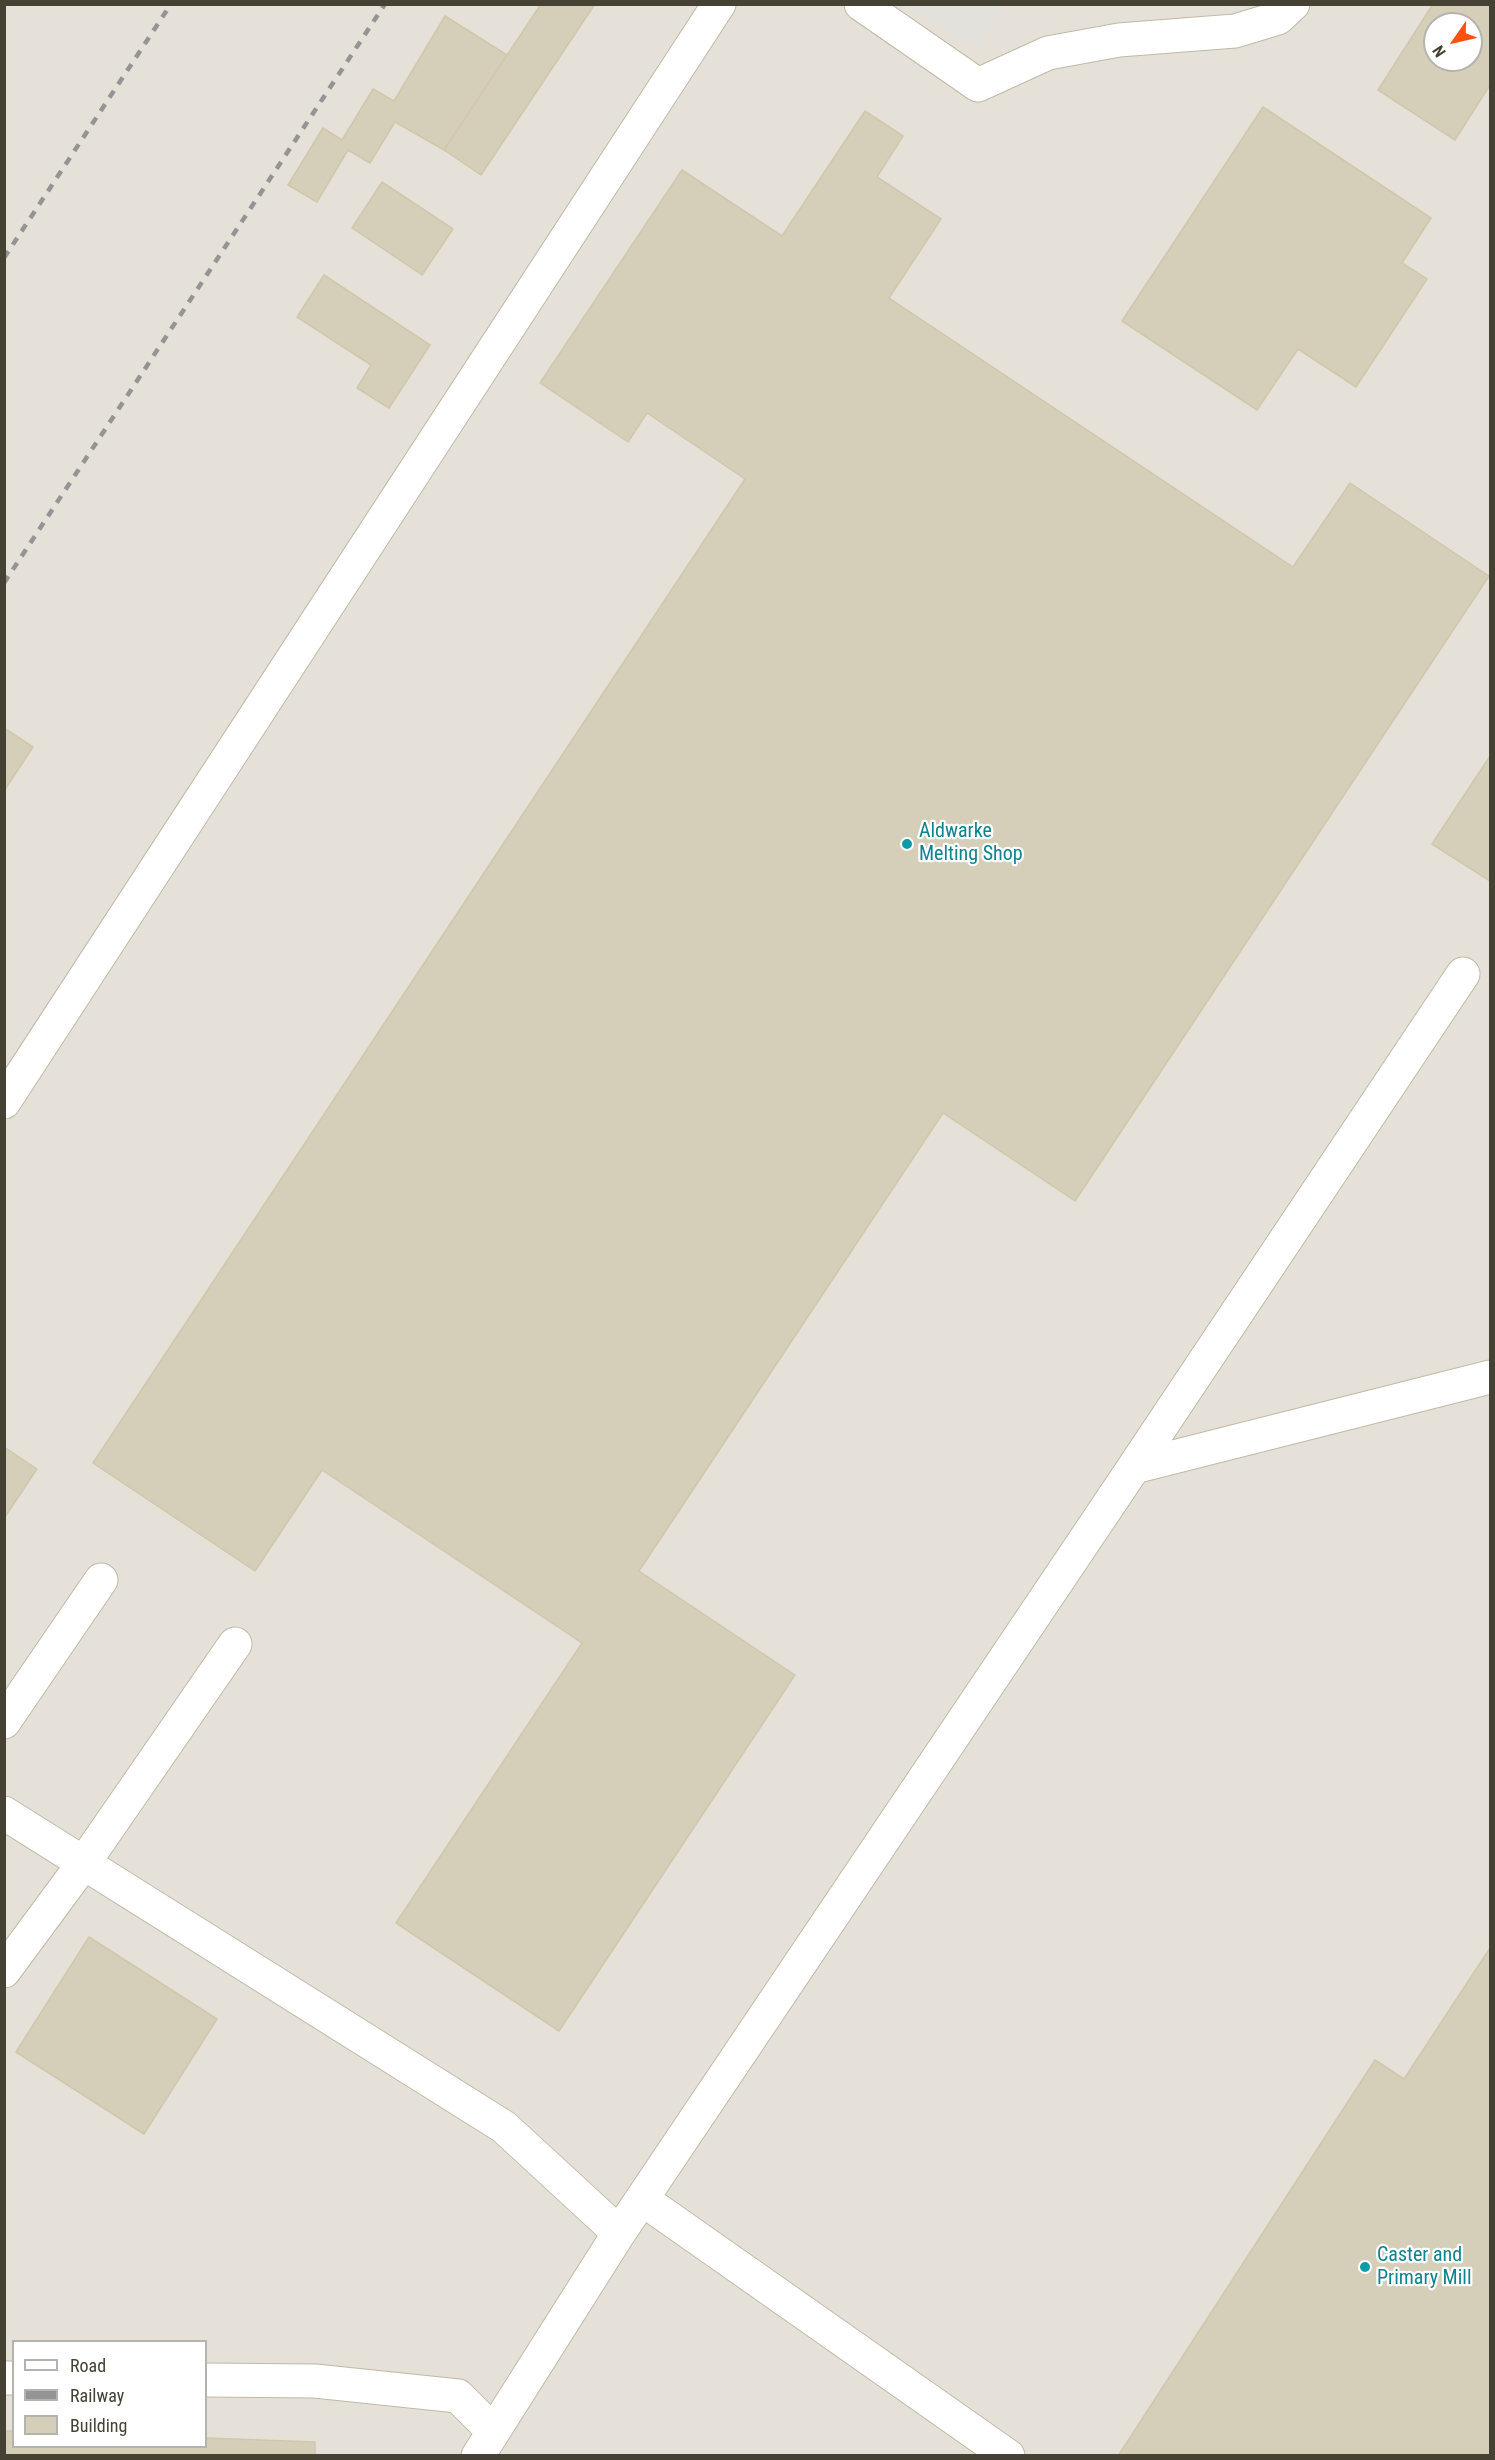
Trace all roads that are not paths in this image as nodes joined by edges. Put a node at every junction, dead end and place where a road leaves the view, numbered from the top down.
1 (719, 4) edge
2 (861, 4) edge
3 (1293, 4) edge
4 (1463, 974) dead end
5 (4, 1102) edge
6 (1491, 1377) edge
7 (1134, 1467) junction
8 (101, 1580) dead end
9 (235, 1644) dead end
10 (4, 1722) edge
11 (4, 1813) edge
12 (83, 1864) junction
13 (4, 1971) edge
14 (642, 2199) junction
15 (619, 2234) junction
16 (207, 2380) edge
17 (486, 2443) edge
18 (1008, 2456) edge

1 - 5 lane
2 - 3 lane
4 - 7 lane
6 - 7 lane
7 - 14 lane
8 - 10 lane
9 - 12 lane
11 - 12 lane
12 - 13 lane
12 - 15 lane
14 - 15 lane
14 - 18 lane
15 - 17 lane
16 - 17 lane

